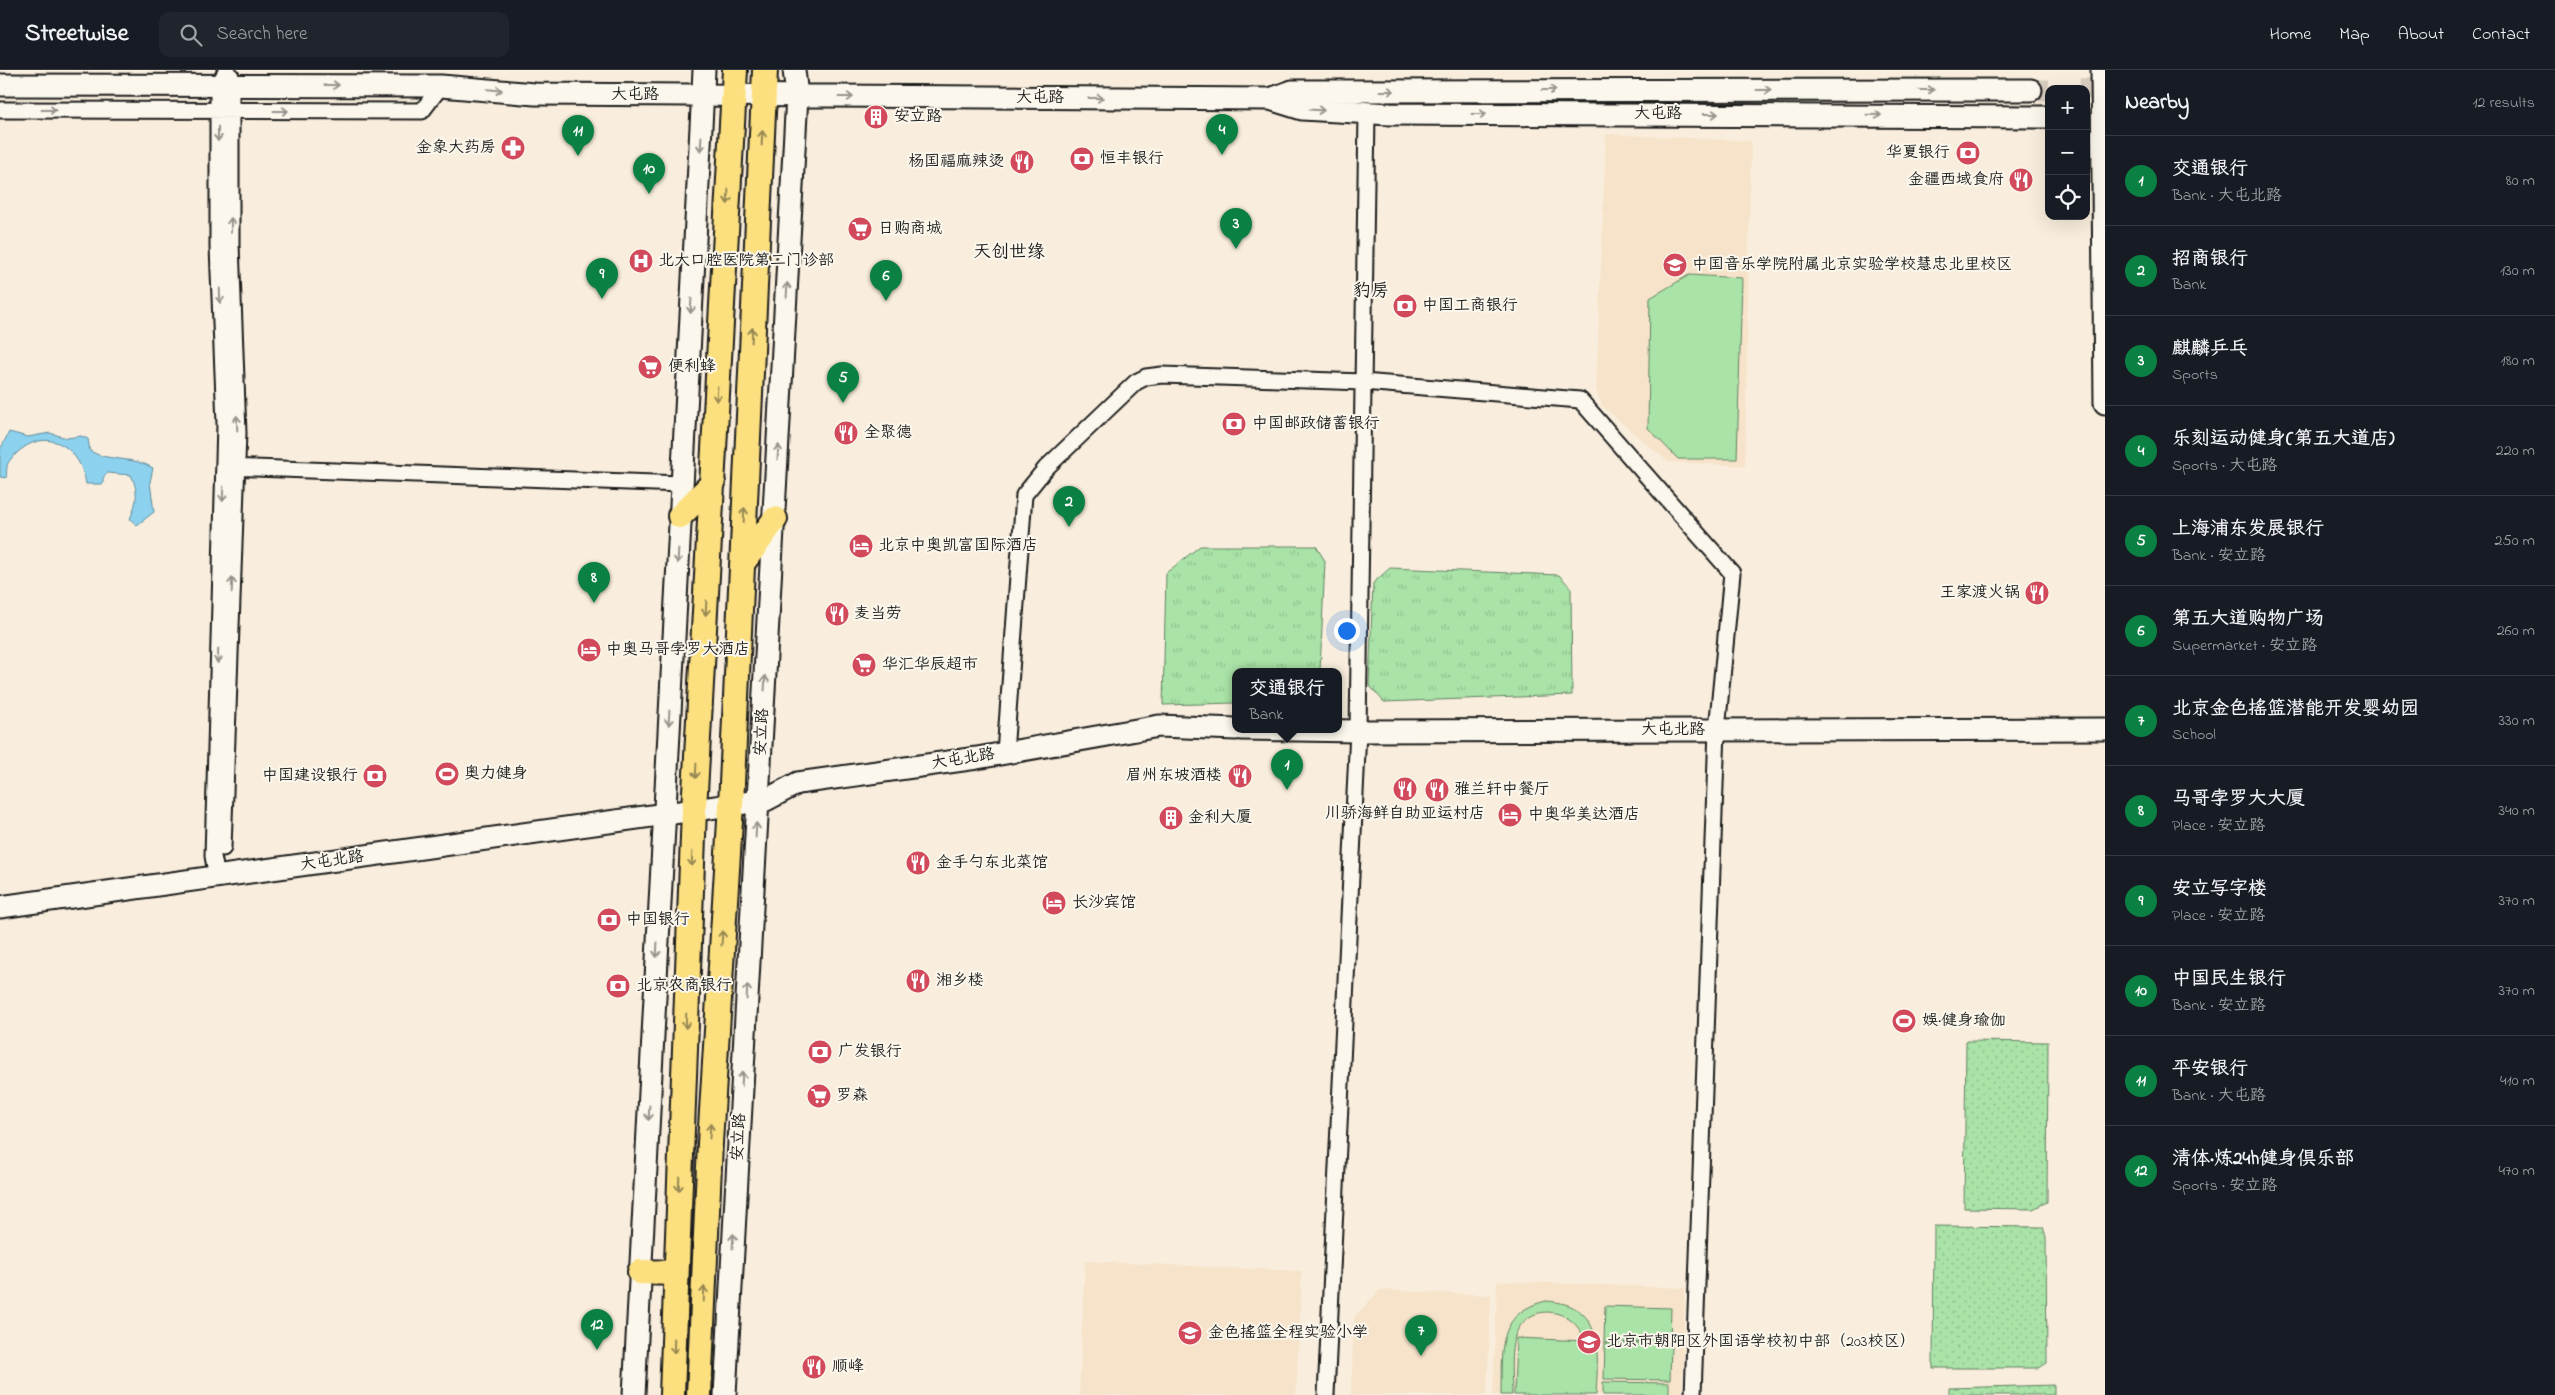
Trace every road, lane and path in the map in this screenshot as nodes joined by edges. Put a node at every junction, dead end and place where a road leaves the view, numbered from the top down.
1 (704, 70) edge
2 (735, 70) edge
3 (765, 70) edge
4 (794, 70) edge
5 (2102, 70) edge
6 (227, 78) edge
7 (0, 85) edge
8 (441, 86) junction
9 (2031, 90) tunnel mouth
10 (704, 95) junction
11 (734, 96) junction
12 (764, 96) junction
13 (797, 96) junction
14 (1270, 99) junction
15 (0, 110) edge
16 (225, 111) junction
17 (1367, 113) junction
18 (2098, 115) edge
19 (2045, 117) edge
20 (1363, 382) junction
21 (2105, 403) edge
22 (230, 467) junction
23 (713, 483) junction
24 (681, 484) junction
25 (680, 516) junction
26 (774, 519) junction
27 (742, 564) junction
28 (1232, 728) edge
29 (2105, 729) edge
30 (1717, 730) junction
31 (1342, 731) edge
32 (1358, 731) junction
33 (1005, 753) junction
34 (758, 801) junction
35 (730, 805) junction
36 (694, 810) junction
37 (664, 814) junction
38 (217, 878) junction
39 (0, 907) edge
40 (640, 1272) junction
41 (676, 1273) junction
42 (634, 1395) edge
43 (672, 1395) edge
44 (699, 1395) edge
45 (725, 1395) edge
46 (1326, 1395) edge
47 (1693, 1395) edge

1 - 10 street
2 - 11 main road
3 - 12 main road, 安立路
4 - 13 street, 安立路
5 - 18 street
6 - 7 street, 大屯路
6 -> 8 street, 大屯路
6 - 16 street
8 -> 10 street, 大屯路
16 -> 8 street
14 -> 9 street, 大屯路
10 - 11 street, 大屯路
10 -> 24 street
11 - 12 street, 大屯路
11 -> 23 main road
12 - 13 street, 大屯路
27 -> 12 main road, 安立路
13 -> 14 street, 大屯路
26 -> 13 street, 安立路
14 -> 17 street, 大屯路
15 -> 16 street
16 - 22 street
17 -> 19 street, 大屯路
17 - 20 street
18 - 21 street
20 - 30 street
20 - 32 street
20 - 33 street
22 - 24 street
22 - 38 street
23 - 25 main road
23 -> 36 main road
24 - 25 street
25 -> 37 street
26 - 27 main road
34 -> 26 street, 安立路
27 - 35 main road, 安立路
28 - 33 street, 大屯北路
29 - 30 street, 大屯北路
30 - 32 street, 大屯北路
30 - 47 street
31 - 32 street, 大屯北路
32 - 46 street
33 - 34 street, 大屯北路
34 - 35 street, 大屯北路
45 -> 34 street, 安立路
35 - 36 street, 大屯北路
44 -> 35 main road, 安立路
36 - 37 street, 大屯北路
36 -> 41 main road
37 - 38 street, 大屯北路
37 -> 40 street
38 - 39 street, 大屯北路
40 - 41 main road
40 - 42 street
41 -> 43 main road

